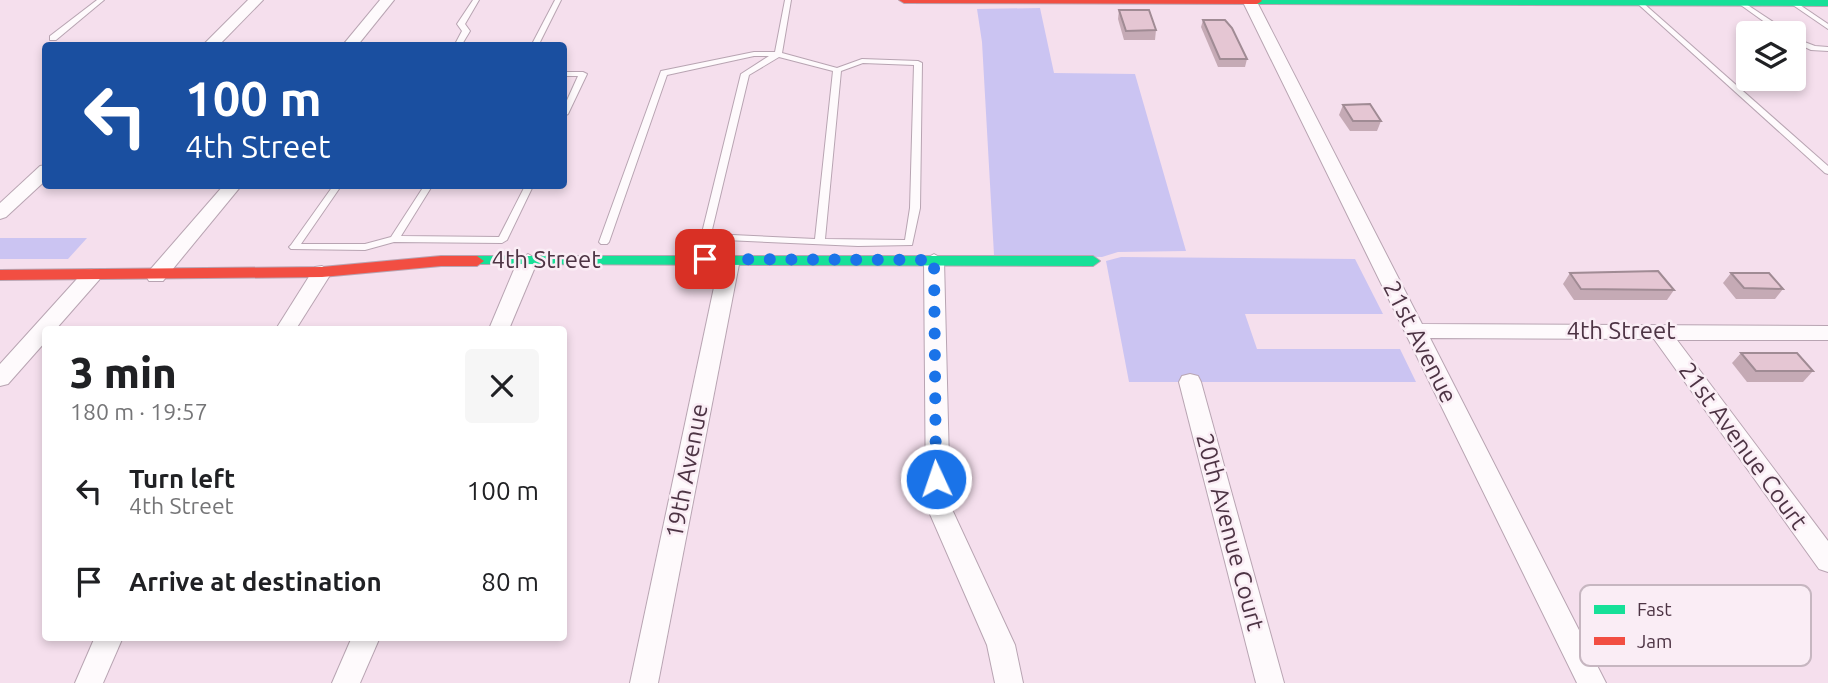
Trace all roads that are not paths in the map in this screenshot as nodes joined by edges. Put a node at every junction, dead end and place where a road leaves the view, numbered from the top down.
1 (101, 0) edge
2 (256, 0) edge
3 (387, 0) edge
4 (476, 0) edge
5 (558, 0) edge
6 (788, 0) edge
7 (904, 0) edge
8 (1048, 0) edge
9 (1250, 1) edge
10 (1389, 1) edge
11 (1740, 2) junction
12 (1791, 2) junction
13 (1640, 3) junction
14 (1828, 3) edge
15 (1767, 21) edge
16 (1828, 27) edge
17 (53, 38) dead end
18 (213, 42) edge
19 (352, 42) edge
20 (459, 42) edge
21 (536, 42) edge
22 (1806, 45) edge
23 (1828, 49) edge
24 (778, 54) junction
25 (837, 70) junction
26 (567, 74) edge
27 (567, 108) edge
28 (1828, 171) edge
29 (42, 174) edge
30 (229, 189) edge
31 (335, 189) edge
32 (426, 189) edge
33 (527, 189) edge
34 (0, 213) edge
35 (394, 239) junction
36 (820, 240) junction
37 (604, 242) dead end
38 (730, 259) junction
39 (528, 260) junction
40 (934, 260) junction
41 (1093, 261) dead end
42 (322, 272) junction
43 (0, 275) edge
44 (93, 275) junction
45 (156, 276) junction
46 (47, 326) edge
47 (288, 326) edge
48 (500, 326) edge
49 (42, 331) edge
50 (1414, 331) junction
51 (1659, 331) junction
52 (1828, 333) edge
53 (0, 378) edge
54 (1190, 382) dead end
55 (1828, 561) edge
56 (107, 641) edge
57 (364, 641) edge
58 (1580, 659) edge
59 (1583, 666) edge
60 (89, 683) edge
61 (346, 683) edge
62 (644, 683) edge
63 (1009, 683) edge
64 (1270, 683) edge
65 (1592, 683) edge

1 - 17 lane
2 - 18 street
3 - 19 street
4 - 20 lane
5 - 21 lane
6 - 24 lane
7 - 8 main road
8 - 9 main road
9 - 10 main road
9 - 50 street, 21st Avenue
10 - 13 main road
11 - 12 main road
11 - 13 main road
11 - 15 lane
12 - 14 main road
12 - 16 lane
13 - 28 lane
22 - 23 lane
24 - 25 lane
24 - 36 lane
24 - 37 lane
25 - 36 lane
25 - 36 lane
26 - 27 lane
29 - 34 street
30 - 45 street
31 - 35 lane
32 - 35 lane
33 - 35 lane
38 - 39 main road, 4th Street
38 - 40 main road, 4th Street
38 - 62 street, 19th Avenue
39 - 42 main road, 4th Street
39 - 48 street
40 - 41 main road, 4th Street
40 - 63 street
42 - 45 main road, 4th Street
42 - 47 street
43 - 44 main road, 4th Street
44 - 45 main road, 4th Street
44 - 46 street
49 - 53 street
50 - 51 street, 4th Street
50 - 58 street, 21st Avenue
51 - 52 street, 4th Street
51 - 55 street, 21st Avenue Court
54 - 64 street, 20th Avenue Court
56 - 60 street
57 - 61 street
59 - 65 street, 21st Avenue

